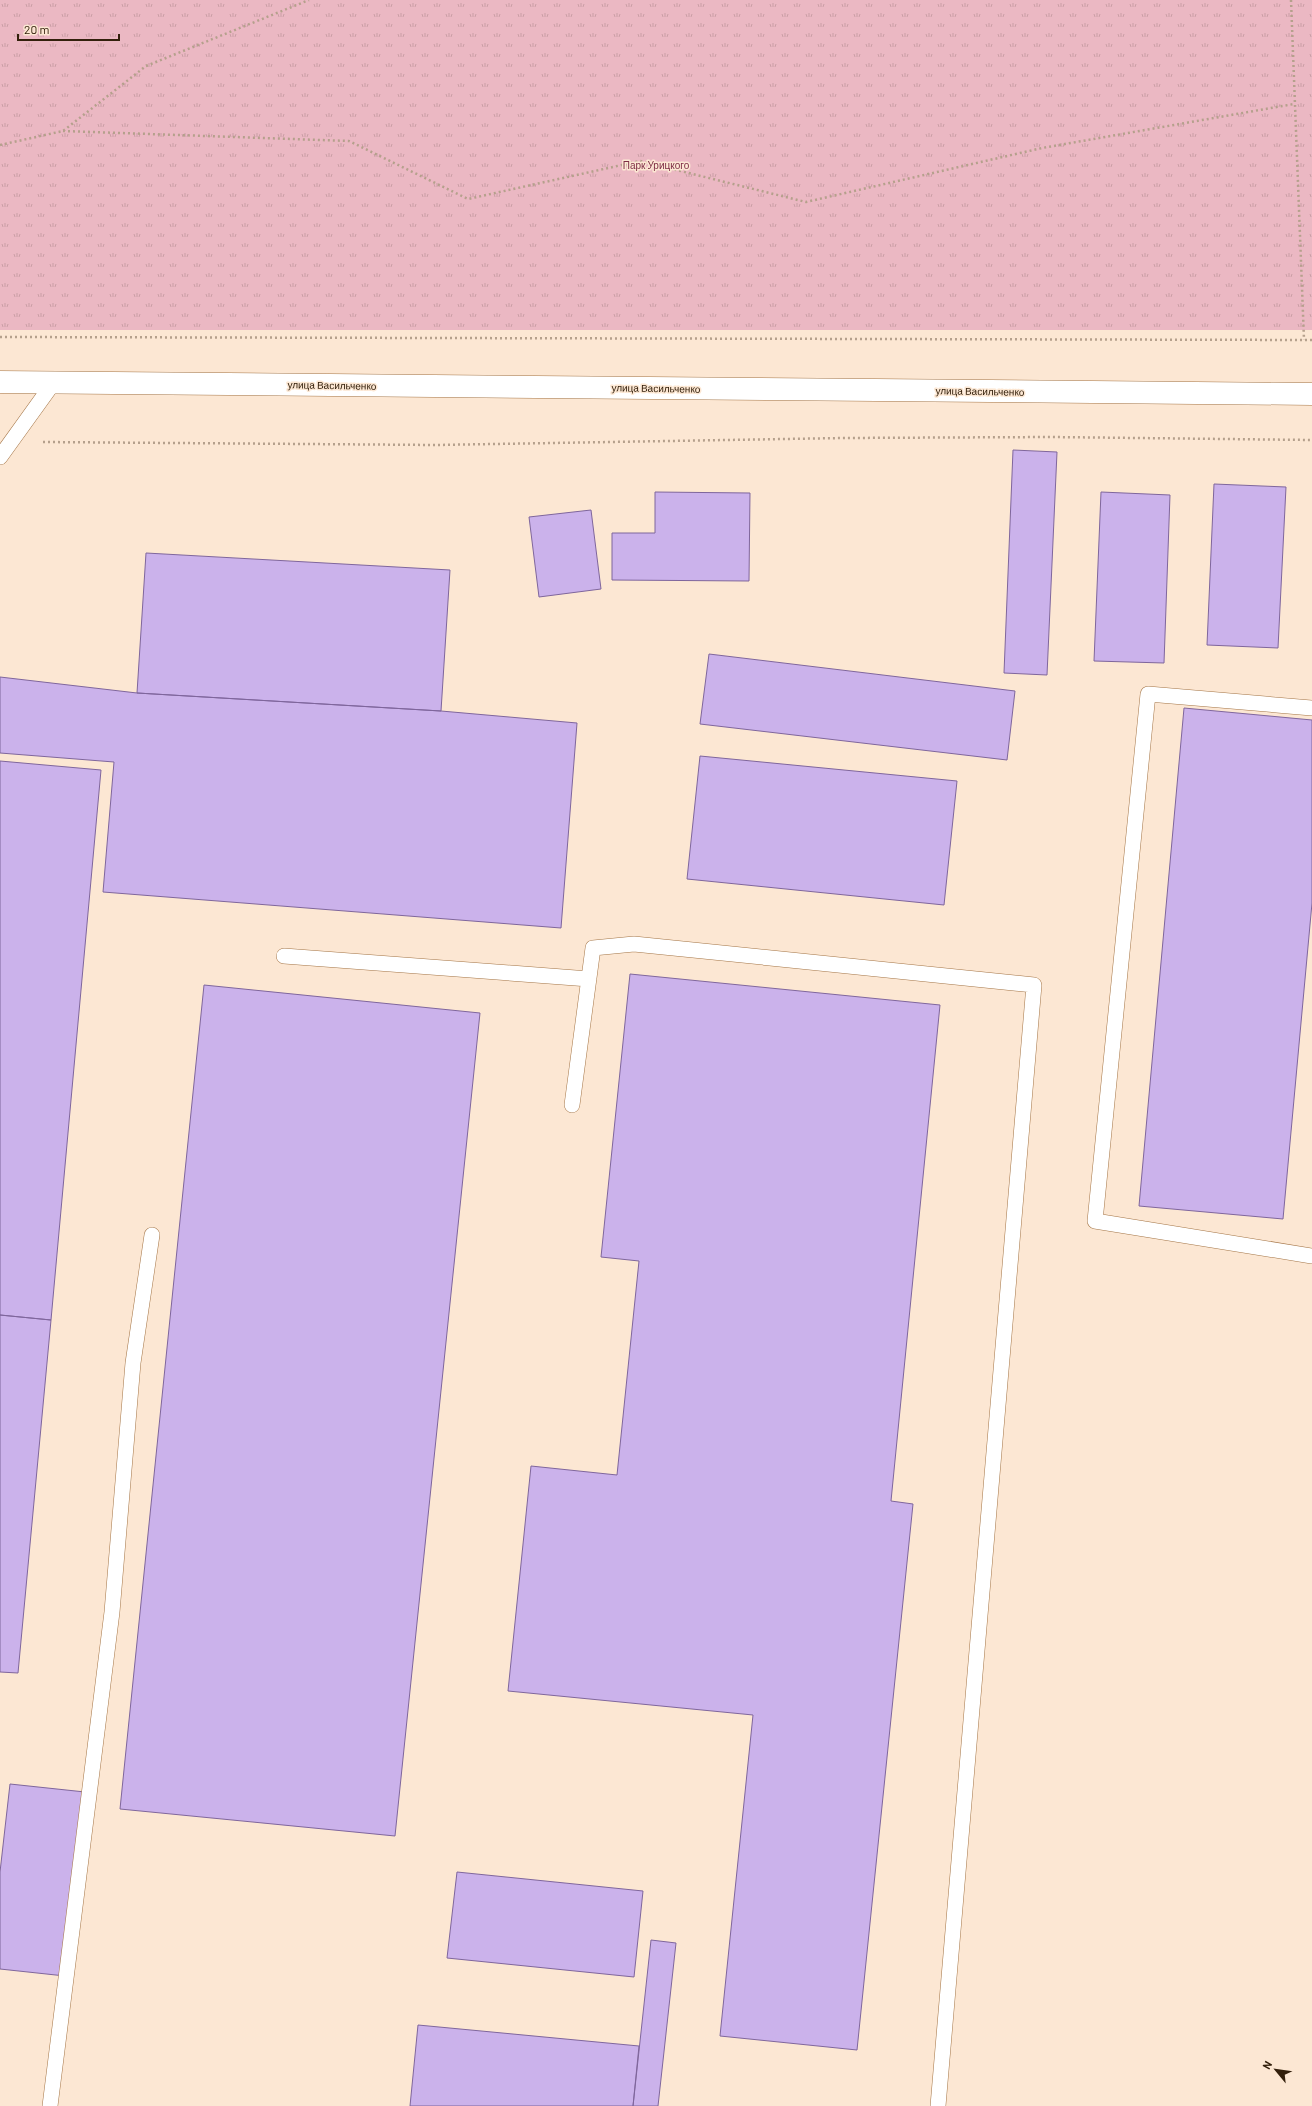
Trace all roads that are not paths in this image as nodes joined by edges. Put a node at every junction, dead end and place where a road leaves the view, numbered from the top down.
1 (0, 382) edge
2 (54, 382) junction
3 (1312, 394) edge
4 (0, 457) edge
5 (1312, 708) edge
6 (284, 956) dead end
7 (589, 979) junction
8 (572, 1105) dead end
9 (152, 1235) dead end
10 (1312, 1256) edge
11 (50, 2106) edge
12 (938, 2106) edge

1 - 2 main road, улица Васильченко
2 - 3 main road, улица Васильченко
2 - 4 lane
5 - 10 lane
6 - 7 lane
7 - 8 lane
7 - 12 lane
9 - 11 lane

